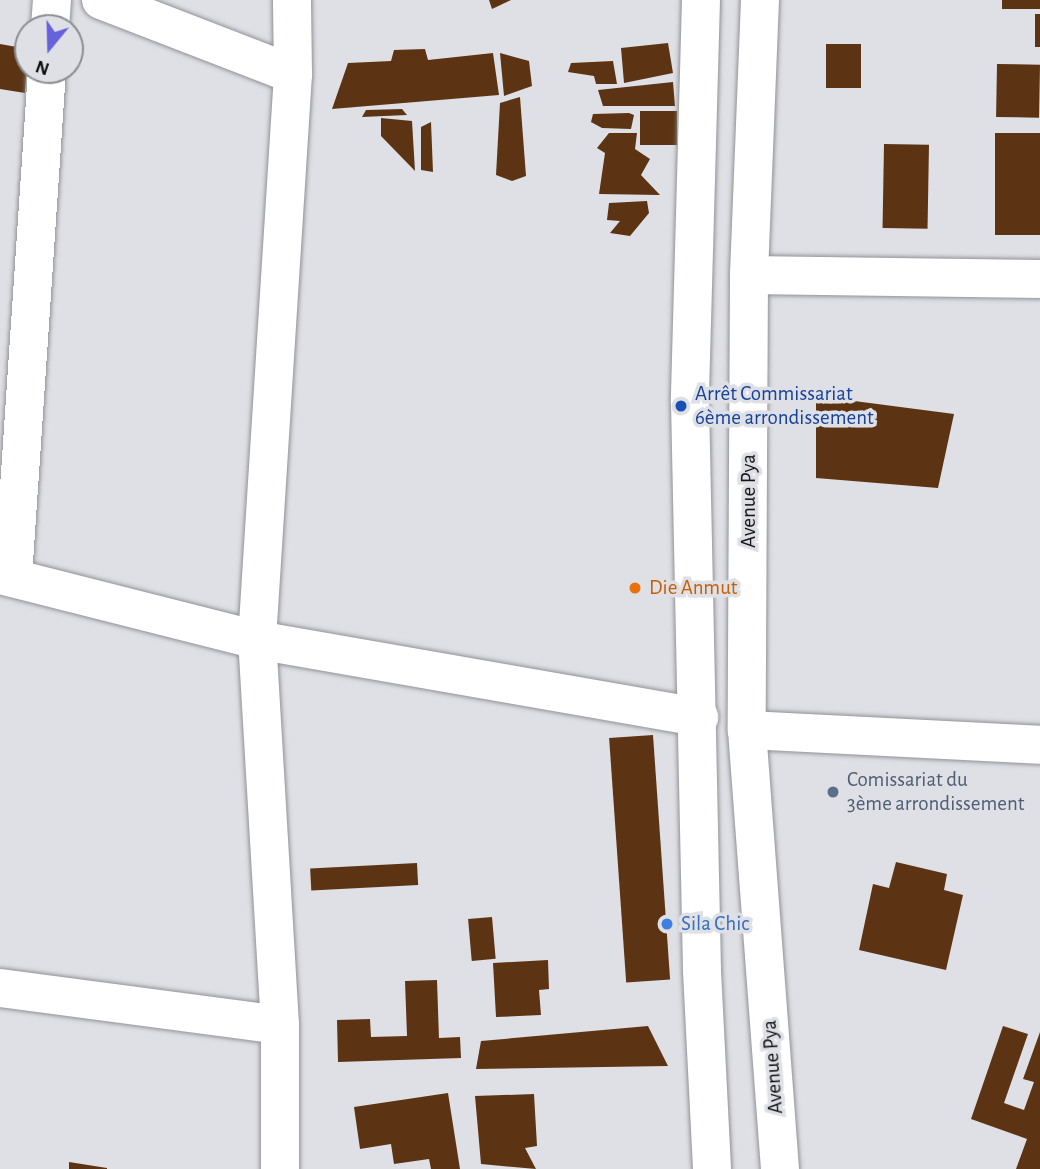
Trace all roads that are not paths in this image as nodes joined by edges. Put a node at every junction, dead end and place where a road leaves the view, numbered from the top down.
1 (101, 0) edge
2 (292, 0) edge
3 (701, 0) edge
4 (760, 0) edge
5 (293, 74) junction
6 (46, 84) edge
7 (749, 275) junction
8 (1040, 279) edge
9 (6, 576) edge
10 (257, 640) junction
11 (699, 716) junction
12 (747, 730) junction
13 (1040, 745) edge
14 (0, 988) edge
15 (280, 1025) junction
16 (280, 1169) edge
17 (712, 1169) edge
18 (780, 1169) edge

1 - 5 street
2 - 5 street
3 - 11 street
4 - 7 street, Avenue Pya
5 - 10 street
6 - 9 street
7 - 8 street
7 - 12 street, Avenue Pya
9 - 10 street
10 - 11 street
10 - 15 street
11 - 12 street
11 - 17 street
12 - 13 street
12 - 18 street, Avenue Pya
14 - 15 street
15 - 16 street

